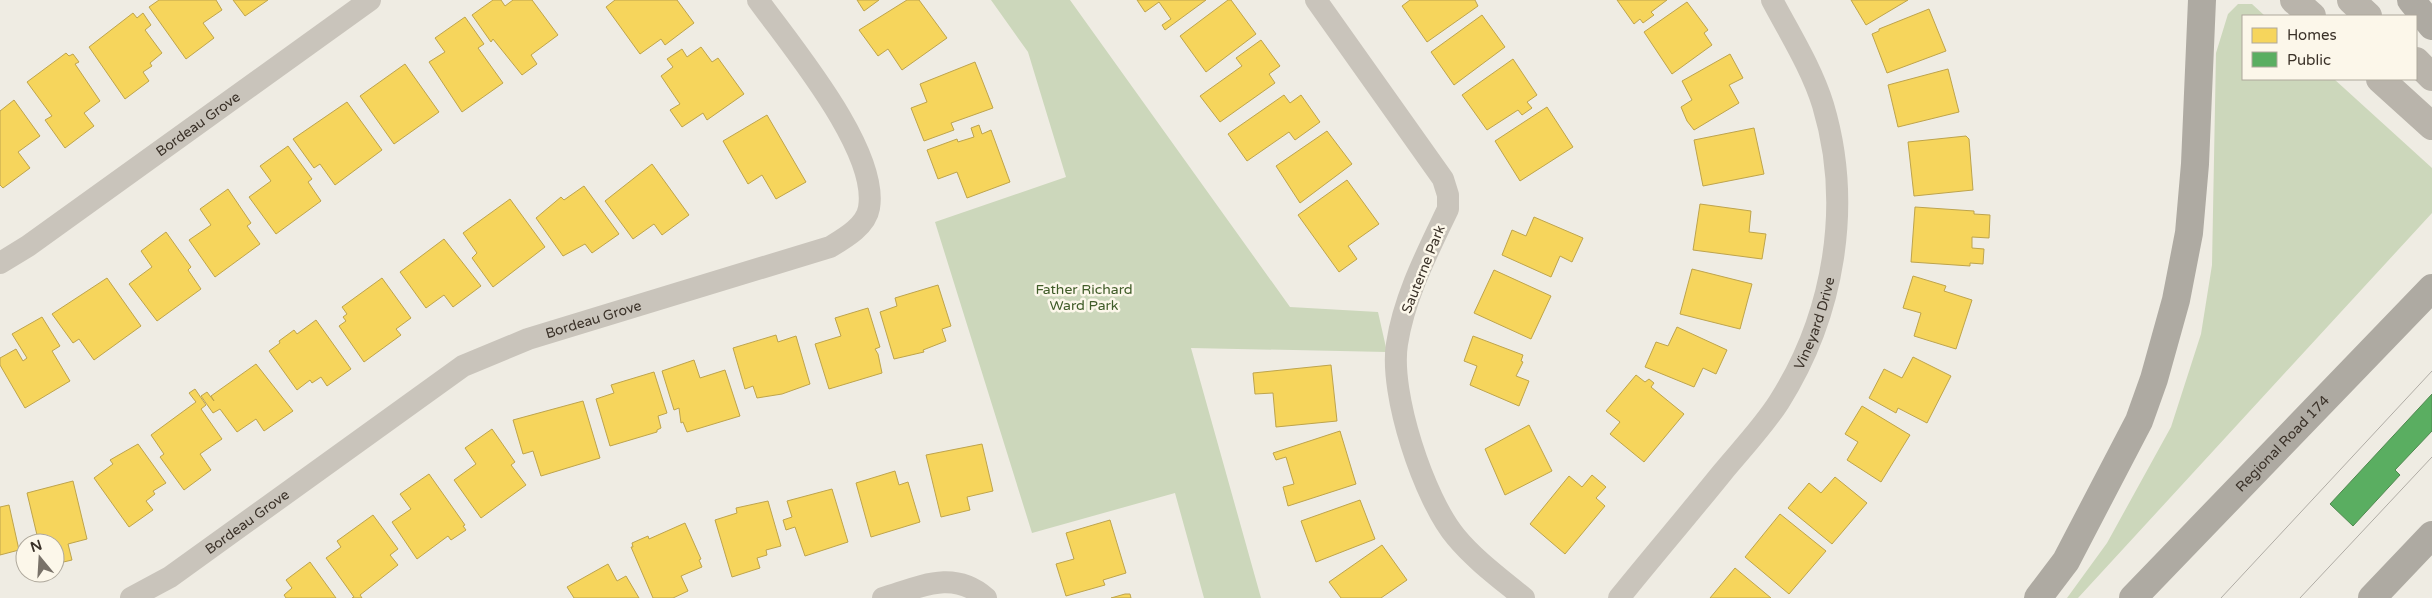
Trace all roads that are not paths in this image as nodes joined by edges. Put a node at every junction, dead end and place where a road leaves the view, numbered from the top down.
1 (370, 0) edge
2 (758, 0) edge
3 (1316, 0) edge
4 (1772, 0) edge
5 (2202, 0) edge
6 (2294, 0) edge
7 (2350, 0) edge
8 (2411, 0) edge
9 (2311, 15) edge
10 (2367, 15) edge
11 (2432, 26) edge
12 (2417, 63) edge
13 (2432, 77) edge
14 (2381, 80) edge
15 (2432, 126) edge
16 (0, 263) edge
17 (2432, 267) edge
18 (2432, 288) edge
19 (2225, 502) junction
20 (2432, 536) edge
21 (131, 598) edge
22 (883, 598) edge
23 (986, 598) edge
24 (1524, 598) edge
25 (1619, 598) edge
26 (2038, 598) edge
27 (2133, 598) edge
28 (2372, 598) edge

1 - 16 street, Bordeau Grove
2 - 21 street, Bordeau Grove
3 - 24 street, Sauterne Park
4 - 25 street, Vineyard Drive
5 - 26 highway
6 - 9 main road
7 - 10 main road
8 - 11 highway
12 - 13 main road
14 - 15 main road
17 - 19 highway
18 - 19 highway, Regional Road 174
19 - 27 highway, Regional Road 174
20 - 28 highway
22 - 23 street

